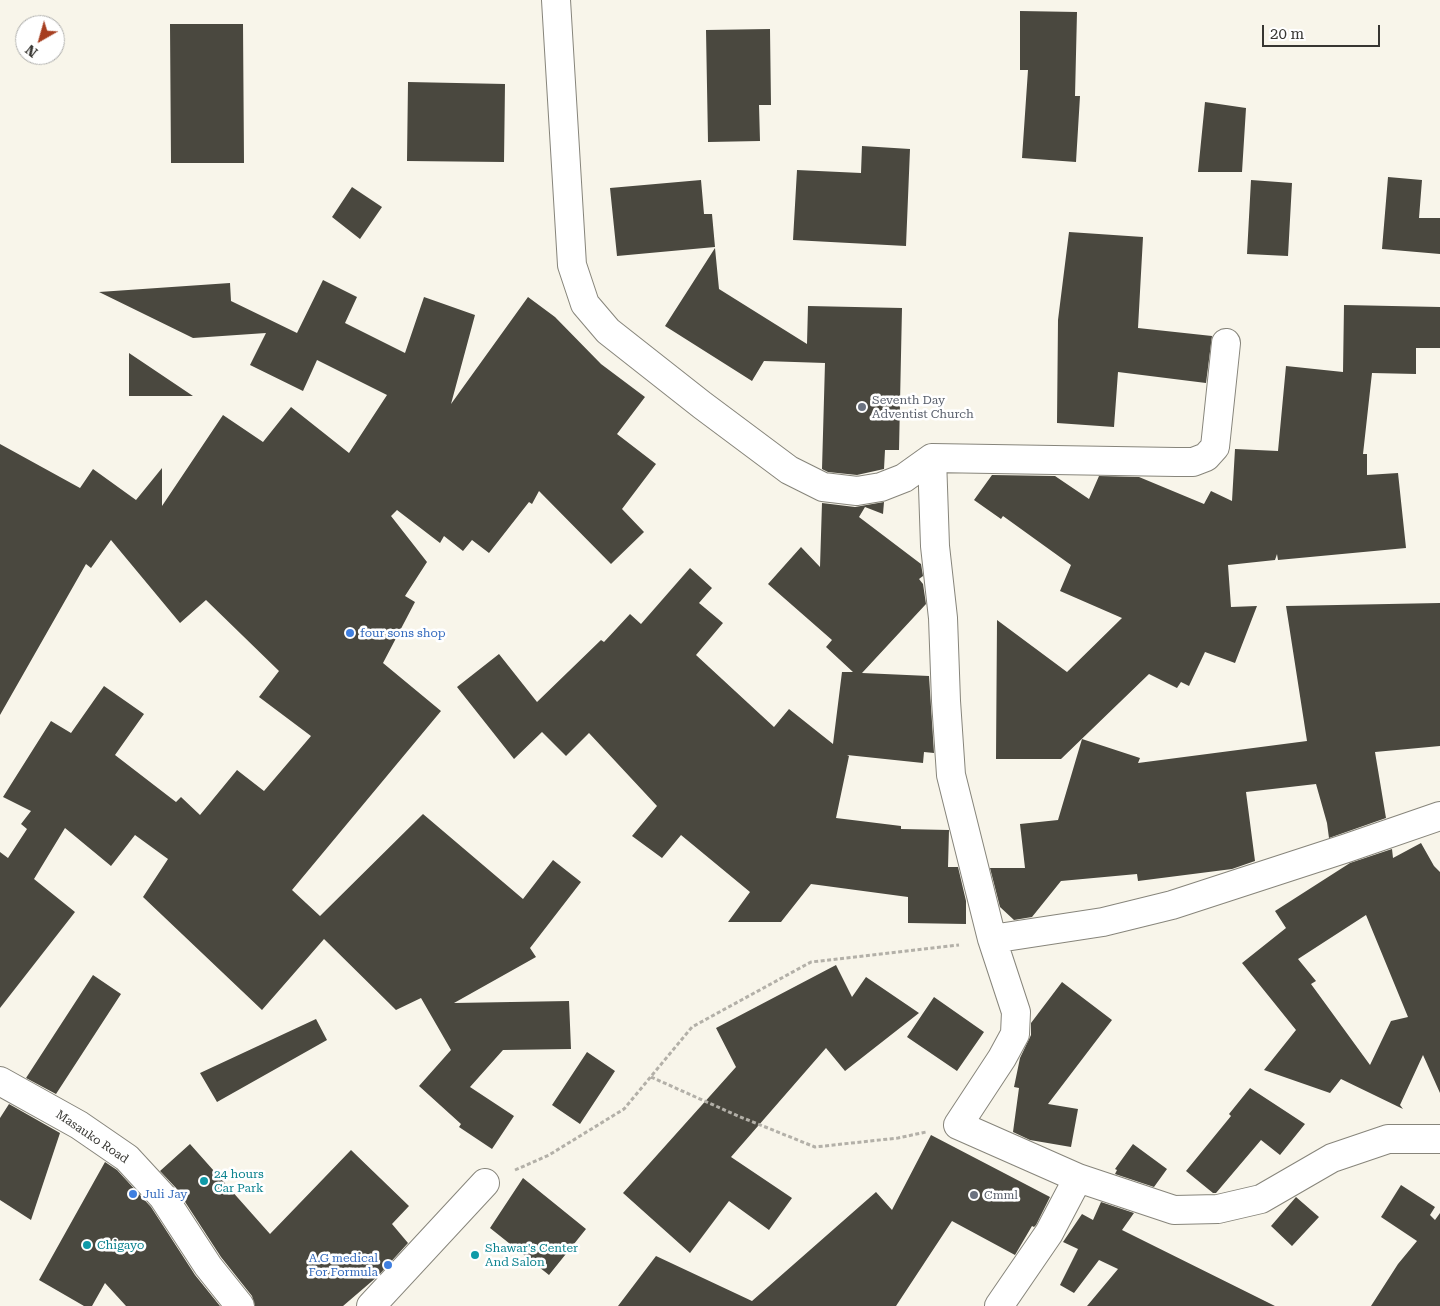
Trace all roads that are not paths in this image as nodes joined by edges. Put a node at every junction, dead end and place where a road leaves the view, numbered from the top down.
1 (556, 0) edge
2 (1226, 343) dead end
3 (932, 458) junction
4 (1440, 816) edge
5 (992, 939) junction
6 (0, 1081) edge
7 (1440, 1138) edge
8 (1078, 1178) junction
9 (485, 1183) road end
10 (240, 1306) edge
11 (371, 1306) edge
12 (999, 1306) edge

1 - 3 street
2 - 3 street
3 - 5 street
4 - 5 street
5 - 8 street
6 - 10 street, Masauko Road
7 - 8 street
8 - 12 street
9 - 11 street

